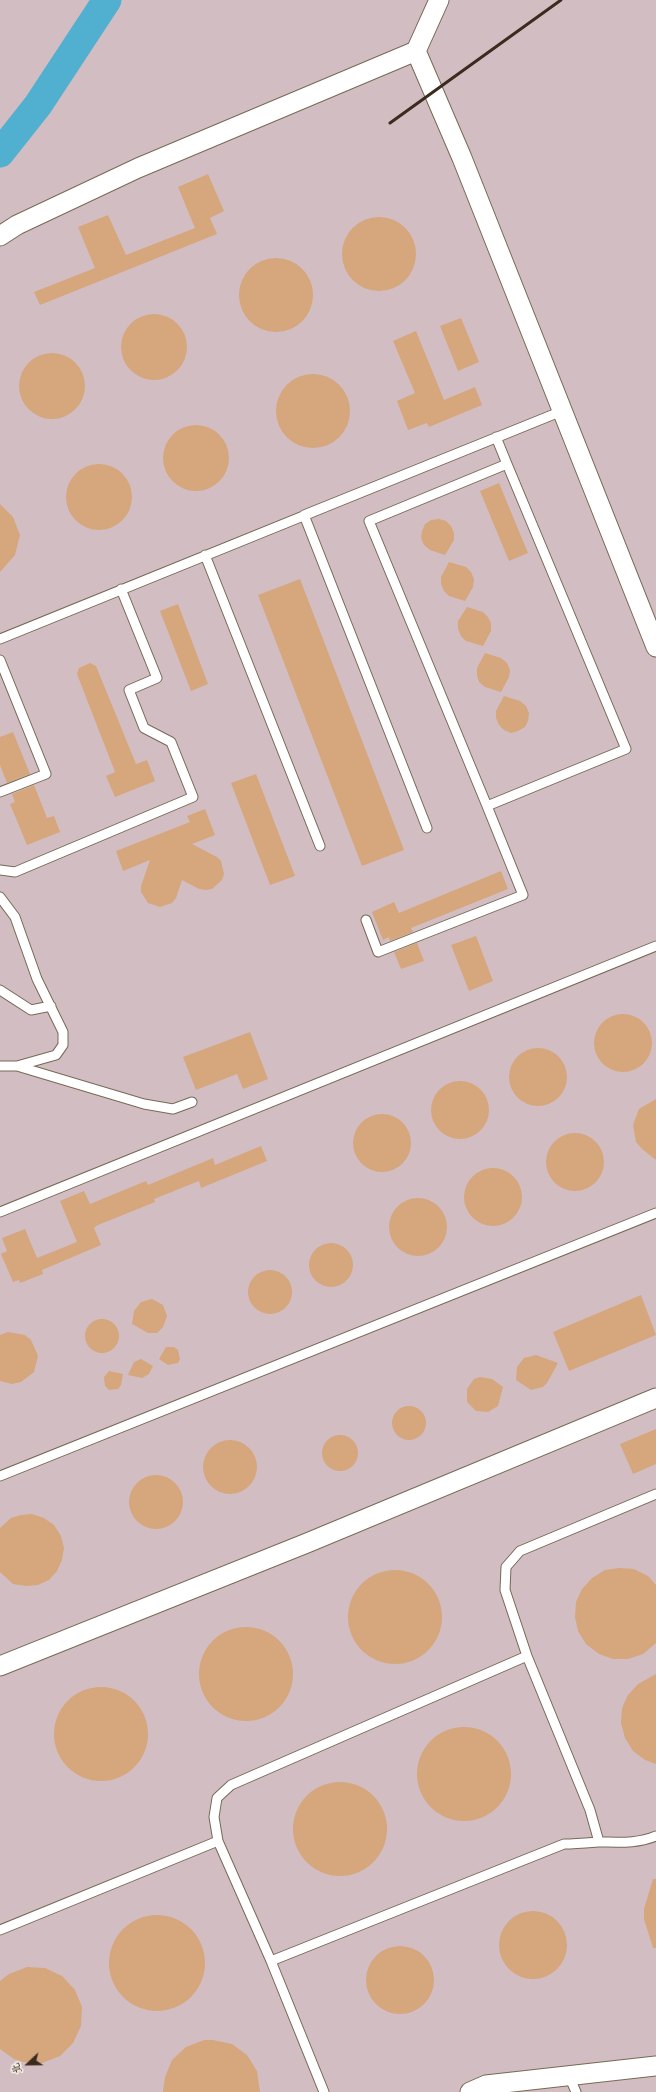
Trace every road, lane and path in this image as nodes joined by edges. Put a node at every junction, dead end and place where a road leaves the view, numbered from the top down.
1 (439, 0) edge
2 (416, 51) junction
3 (0, 236) edge
4 (558, 412) junction
5 (496, 438) junction
6 (507, 464) junction
7 (340, 500) junction
8 (304, 515) junction
9 (205, 555) junction
10 (121, 589) junction
11 (0, 638) edge
12 (656, 647) edge
13 (0, 660) edge
14 (0, 792) edge
15 (487, 806) junction
16 (427, 828) dead end
17 (320, 846) dead end
18 (0, 870) edge
19 (0, 897) edge
20 (366, 920) dead end
21 (656, 946) edge
22 (0, 990) edge
23 (51, 1006) junction
24 (0, 1066) edge
25 (17, 1066) junction
26 (192, 1102) dead end
27 (0, 1212) edge
28 (656, 1213) edge
29 (656, 1398) edge
30 (0, 1476) edge
31 (656, 1494) edge
32 (527, 1656) junction
33 (0, 1666) edge
34 (656, 1836) edge
35 (218, 1841) junction
36 (599, 1842) junction
37 (0, 1930) edge
38 (271, 1961) junction
39 (656, 2066) edge
40 (572, 2084) edge
41 (324, 2092) edge
42 (470, 2092) edge

1 - 2 street
2 - 3 street
2 - 4 street
4 - 5 lane
4 - 7 lane
4 - 12 street
5 - 6 lane
5 - 7 lane
6 - 15 lane
6 - 15 lane
7 - 8 lane
8 - 9 lane
8 - 16 lane
9 - 10 lane
9 - 17 lane
10 - 11 lane
10 - 18 lane
13 - 14 lane
15 - 20 lane
19 - 23 lane
21 - 27 lane
22 - 23 lane
23 - 25 lane
24 - 25 lane
25 - 26 lane
28 - 30 lane
29 - 33 street
31 - 32 lane
32 - 35 lane
32 - 36 lane
34 - 36 lane
35 - 37 lane
35 - 38 lane
36 - 38 lane
38 - 41 lane
39 - 40 street
40 - 42 street

